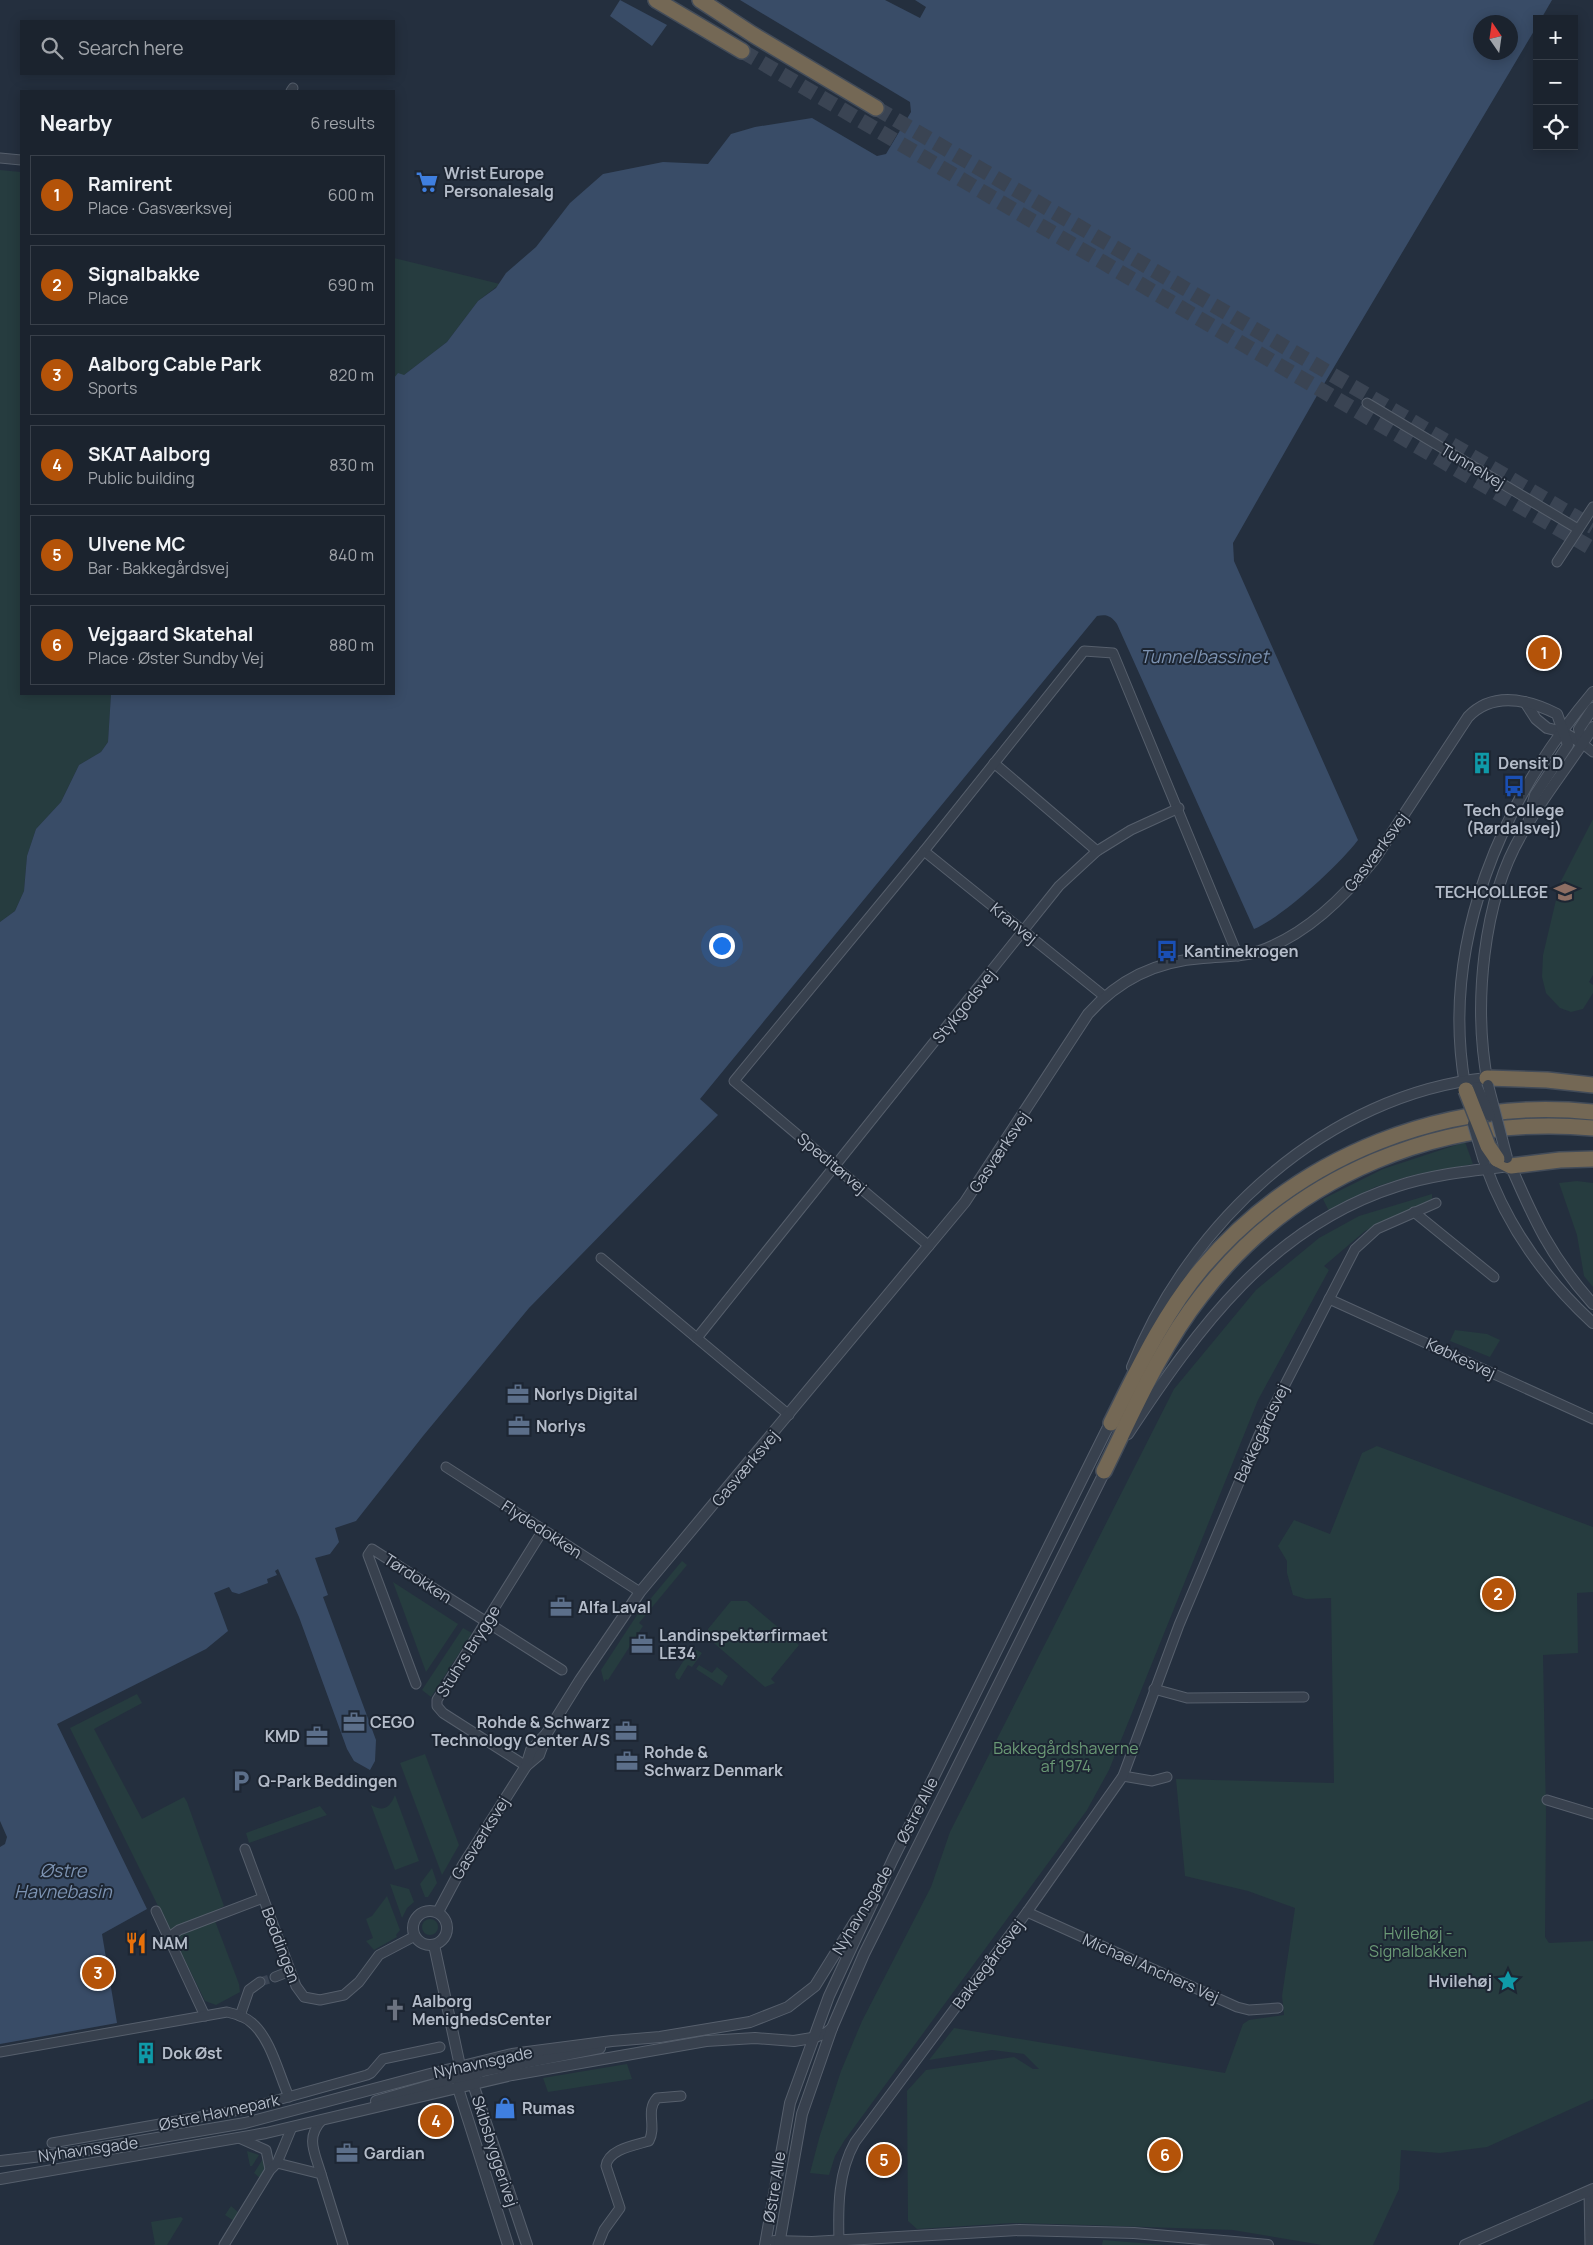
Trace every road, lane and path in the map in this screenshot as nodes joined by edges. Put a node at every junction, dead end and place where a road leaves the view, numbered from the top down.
1 (656, 0) edge
2 (700, 0) edge
3 (742, 51) tunnel mouth
4 (876, 108) tunnel mouth
5 (0, 158) edge
6 (20, 160) edge
7 (1367, 403) dead end
8 (1593, 507) edge
9 (1578, 529) junction
10 (1557, 562) dead end
11 (1593, 692) edge
12 (1526, 702) junction
13 (1593, 708) edge
14 (1593, 727) edge
15 (1563, 732) junction
16 (1583, 744) junction
17 (1593, 752) edge
18 (994, 764) junction
19 (1179, 808) junction
20 (1528, 823) junction
21 (1097, 850) junction
22 (924, 851) junction
23 (1024, 931) junction
24 (1238, 956) junction
25 (1104, 996) junction
26 (1487, 1082) junction
27 (1593, 1084) edge
28 (1465, 1086) junction
29 (1593, 1112) edge
30 (1593, 1128) edge
31 (1593, 1159) edge
32 (1499, 1162) junction
33 (834, 1165) junction
34 (1436, 1203) dead end
35 (1414, 1212) junction
36 (929, 1246) junction
37 (602, 1258) dead end
38 (1494, 1277) dead end
39 (1329, 1299) junction
40 (1593, 1304) edge
41 (1593, 1323) edge
42 (697, 1338) junction
43 (789, 1415) junction
44 (1593, 1419) edge
45 (1111, 1423) junction
46 (446, 1467) dead end
47 (1104, 1471) junction
48 (543, 1530) junction
49 (640, 1592) junction
50 (486, 1622) junction
51 (562, 1670) dead end
52 (416, 1684) dead end
53 (1154, 1689) junction
54 (1304, 1697) dead end
55 (526, 1766) junction
56 (1124, 1776) junction
57 (1167, 1778) dead end
58 (1547, 1800) dead end
59 (1593, 1814) edge
60 (245, 1849) dead end
61 (892, 1859) junction
62 (263, 1898) junction
63 (156, 1912) dead end
64 (438, 1912) junction
65 (1027, 1912) junction
66 (415, 1936) junction
67 (168, 1938) junction
68 (434, 1945) junction
69 (290, 1971) junction
70 (274, 1977) tunnel mouth
71 (260, 1982) tunnel mouth
72 (1278, 2008) dead end
73 (205, 2016) junction
74 (240, 2016) junction
75 (832, 2028) junction
76 (660, 2037) junction
77 (812, 2038) junction
78 (440, 2047) dead end
79 (0, 2052) edge
80 (460, 2066) junction
81 (471, 2080) junction
82 (458, 2088) junction
83 (681, 2096) dead end
84 (289, 2097) junction
85 (322, 2120) junction
86 (292, 2127) junction
87 (239, 2138) junction
88 (52, 2143) dead end
89 (39, 2157) junction
90 (0, 2161) edge
91 (274, 2166) junction
92 (0, 2168) edge
93 (321, 2174) junction
94 (0, 2179) edge
95 (1591, 2190) edge
96 (840, 2240) junction
97 (765, 2242) edge
98 (779, 2243) edge
99 (812, 2243) edge
100 (224, 2245) edge
101 (343, 2245) edge
102 (508, 2245) edge
103 (527, 2245) edge
104 (598, 2245) edge
105 (1268, 2245) edge
106 (1465, 2245) edge
107 (1590, 2245) edge

1 - 3 highway
2 - 4 highway
5 - 6 street
7 - 9 street, Tunnelvej
8 - 9 street
9 - 10 street
11 - 15 street
12 - 15 street
12 - 15 street, Gasværksvej
12 - 24 street, Gasværksvej
13 - 16 street
14 - 16 street
15 - 16 street
15 - 20 street
15 - 28 street
16 - 17 street
16 - 20 street
18 - 19 street
18 - 21 street
18 - 22 street
19 - 21 street, Stykgodsvej
19 - 24 street
20 - 26 street
21 - 23 street, Stykgodsvej
22 - 23 street, Kranvej
22 - 33 street, Speditørvej
23 - 25 street, Kranvej
23 - 33 street, Stykgodsvej
24 - 25 street, Gasværksvej
25 - 36 street, Gasværksvej
26 - 27 highway
26 - 28 street, Østre Alle
26 - 32 street, bridge
28 - 32 highway, bridge
28 - 45 street, Østre Alle
29 - 45 highway
30 - 47 highway
31 - 32 highway
32 - 40 street
32 - 41 street
32 - 47 street, Østre Alle
33 - 36 street, Speditørvej
33 - 42 street
34 - 35 street, Bakkegårdsvej
35 - 38 street
35 - 39 street, Bakkegårdsvej
36 - 43 street, Gasværksvej
37 - 42 street
39 - 44 street, Købkesvej
39 - 53 street, Bakkegårdsvej
42 - 43 street
43 - 49 street, Gasværksvej
45 - 61 street, Østre Alle
46 - 48 street, Flydedokken
47 - 75 street, Østre Alle
48 - 49 street, Flydedokken
48 - 50 street, Stuhrs Brygge
49 - 55 street, Gasværksvej
50 - 51 street, Tørdokken
50 - 52 street, Tørdokken
50 - 55 street, Stuhrs Brygge
53 - 54 street
53 - 56 street, Bakkegårdsvej
55 - 64 street, Gasværksvej
56 - 57 street
56 - 65 street, Bakkegårdsvej
58 - 59 street
60 - 62 street, Beddingen
61 - 76 street, Nyhavnsgade
61 - 77 street, Østre Alle
62 - 67 street
62 - 69 street, Beddingen
63 - 67 street
64 - 66 street
64 - 68 street
65 - 72 street, Michael Anchers Vej
65 - 96 street, Bakkegårdsvej
66 - 68 street
66 - 69 street, Beddingen
67 - 73 street
68 - 80 street
69 - 70 street
71 - 74 street
73 - 74 street
73 - 79 street
74 - 84 street, Østre Havnepark
75 - 77 street, Nyhavnsgade
75 - 98 street, Østre Alle
76 - 80 street, Nyhavnsgade
76 - 81 street
77 - 81 street, Nyhavnsgade
77 - 97 street, Østre Alle
78 - 84 street
80 - 81 street, Skibsbyggerivej
80 - 82 street, Skibsbyggerivej
80 - 85 street
80 - 89 street, Nyhavnsgade
81 - 82 street, Nyhavnsgade
81 - 103 street, Skibsbyggerivej
82 - 85 street, Nyhavnsgade
82 - 102 street, Skibsbyggerivej
83 - 104 street
84 - 88 street, Østre Havnepark
85 - 86 street, Nyhavnsgade
85 - 93 street
86 - 87 street, Nyhavnsgade
86 - 91 street
87 - 91 street
87 - 94 street, Nyhavnsgade
89 - 90 street, Nyhavnsgade
89 - 92 street
91 - 93 street
91 - 100 street
93 - 101 street
95 - 106 street
95 - 107 street
96 - 99 street
96 - 105 street
97 - 98 street
98 - 99 street

